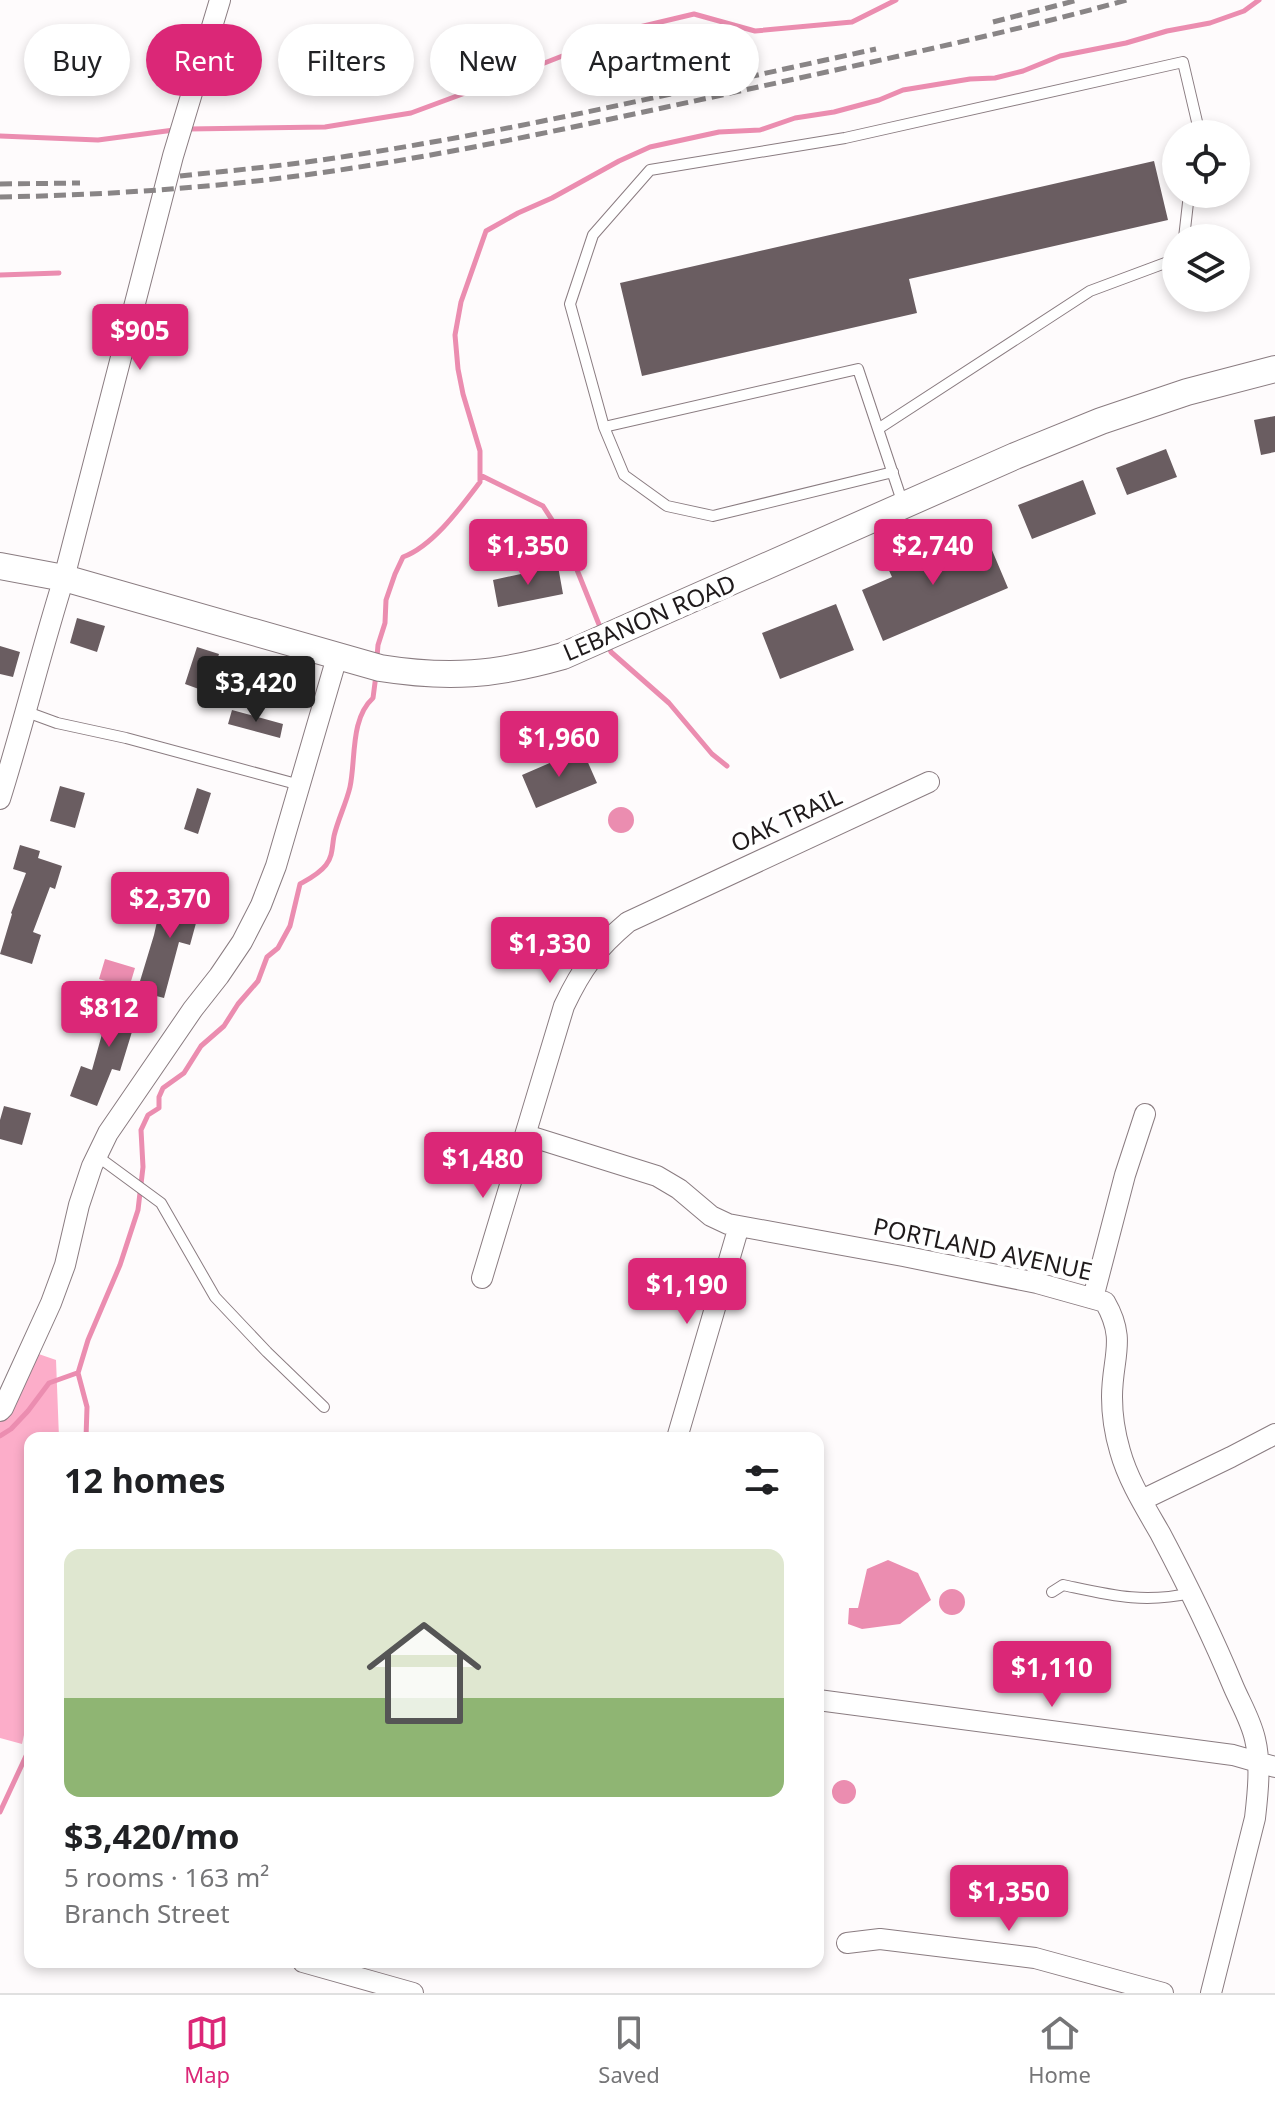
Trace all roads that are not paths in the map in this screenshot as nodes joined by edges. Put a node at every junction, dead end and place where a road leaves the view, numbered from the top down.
1 (220, 0) edge
2 (1197, 120) edge
3 (1162, 264) edge
4 (1275, 369) edge
5 (604, 427) junction
6 (878, 429) junction
7 (893, 472) junction
8 (903, 506) junction
9 (0, 566) edge
10 (64, 578) junction
11 (337, 657) junction
12 (27, 712) junction
13 (929, 782) dead end
14 (300, 785) junction
15 (0, 799) edge
16 (1145, 1114) dead end
17 (526, 1135) junction
18 (97, 1156) junction
19 (739, 1226) junction
20 (482, 1278) dead end
21 (1093, 1298) junction
22 (324, 1407) dead end
23 (0, 1411) edge
24 (679, 1432) edge
25 (1275, 1434) edge
26 (1142, 1500) junction
27 (1052, 1592) dead end
28 (1191, 1593) junction
29 (824, 1701) edge
30 (1267, 1764) edge
31 (847, 1943) dead end
32 (352, 1969) edge
33 (413, 1993) edge
34 (1163, 1993) edge
35 (1211, 1993) edge

1 - 10 street
2 - 5 lane
3 - 6 lane
4 - 8 street, LEBANON ROAD
5 - 6 lane
5 - 7 lane
6 - 7 lane
7 - 8 lane
8 - 11 street, LEBANON ROAD
9 - 10 street, LEBANON ROAD
10 - 11 street, LEBANON ROAD
10 - 12 street
11 - 14 street
12 - 14 lane
12 - 15 street
13 - 17 street, OAK TRAIL
14 - 18 street
16 - 21 street
17 - 19 street, PORTLAND AVENUE
17 - 20 street, OAK TRAIL
18 - 22 lane
18 - 23 street
19 - 21 street, PORTLAND AVENUE
19 - 24 street
21 - 26 street, PORTLAND AVENUE
25 - 26 street
26 - 28 street, PORTLAND AVENUE
27 - 28 lane
28 - 30 street, PORTLAND AVENUE
29 - 30 street
30 - 35 street, PORTLAND AVENUE
31 - 34 street
32 - 33 street

